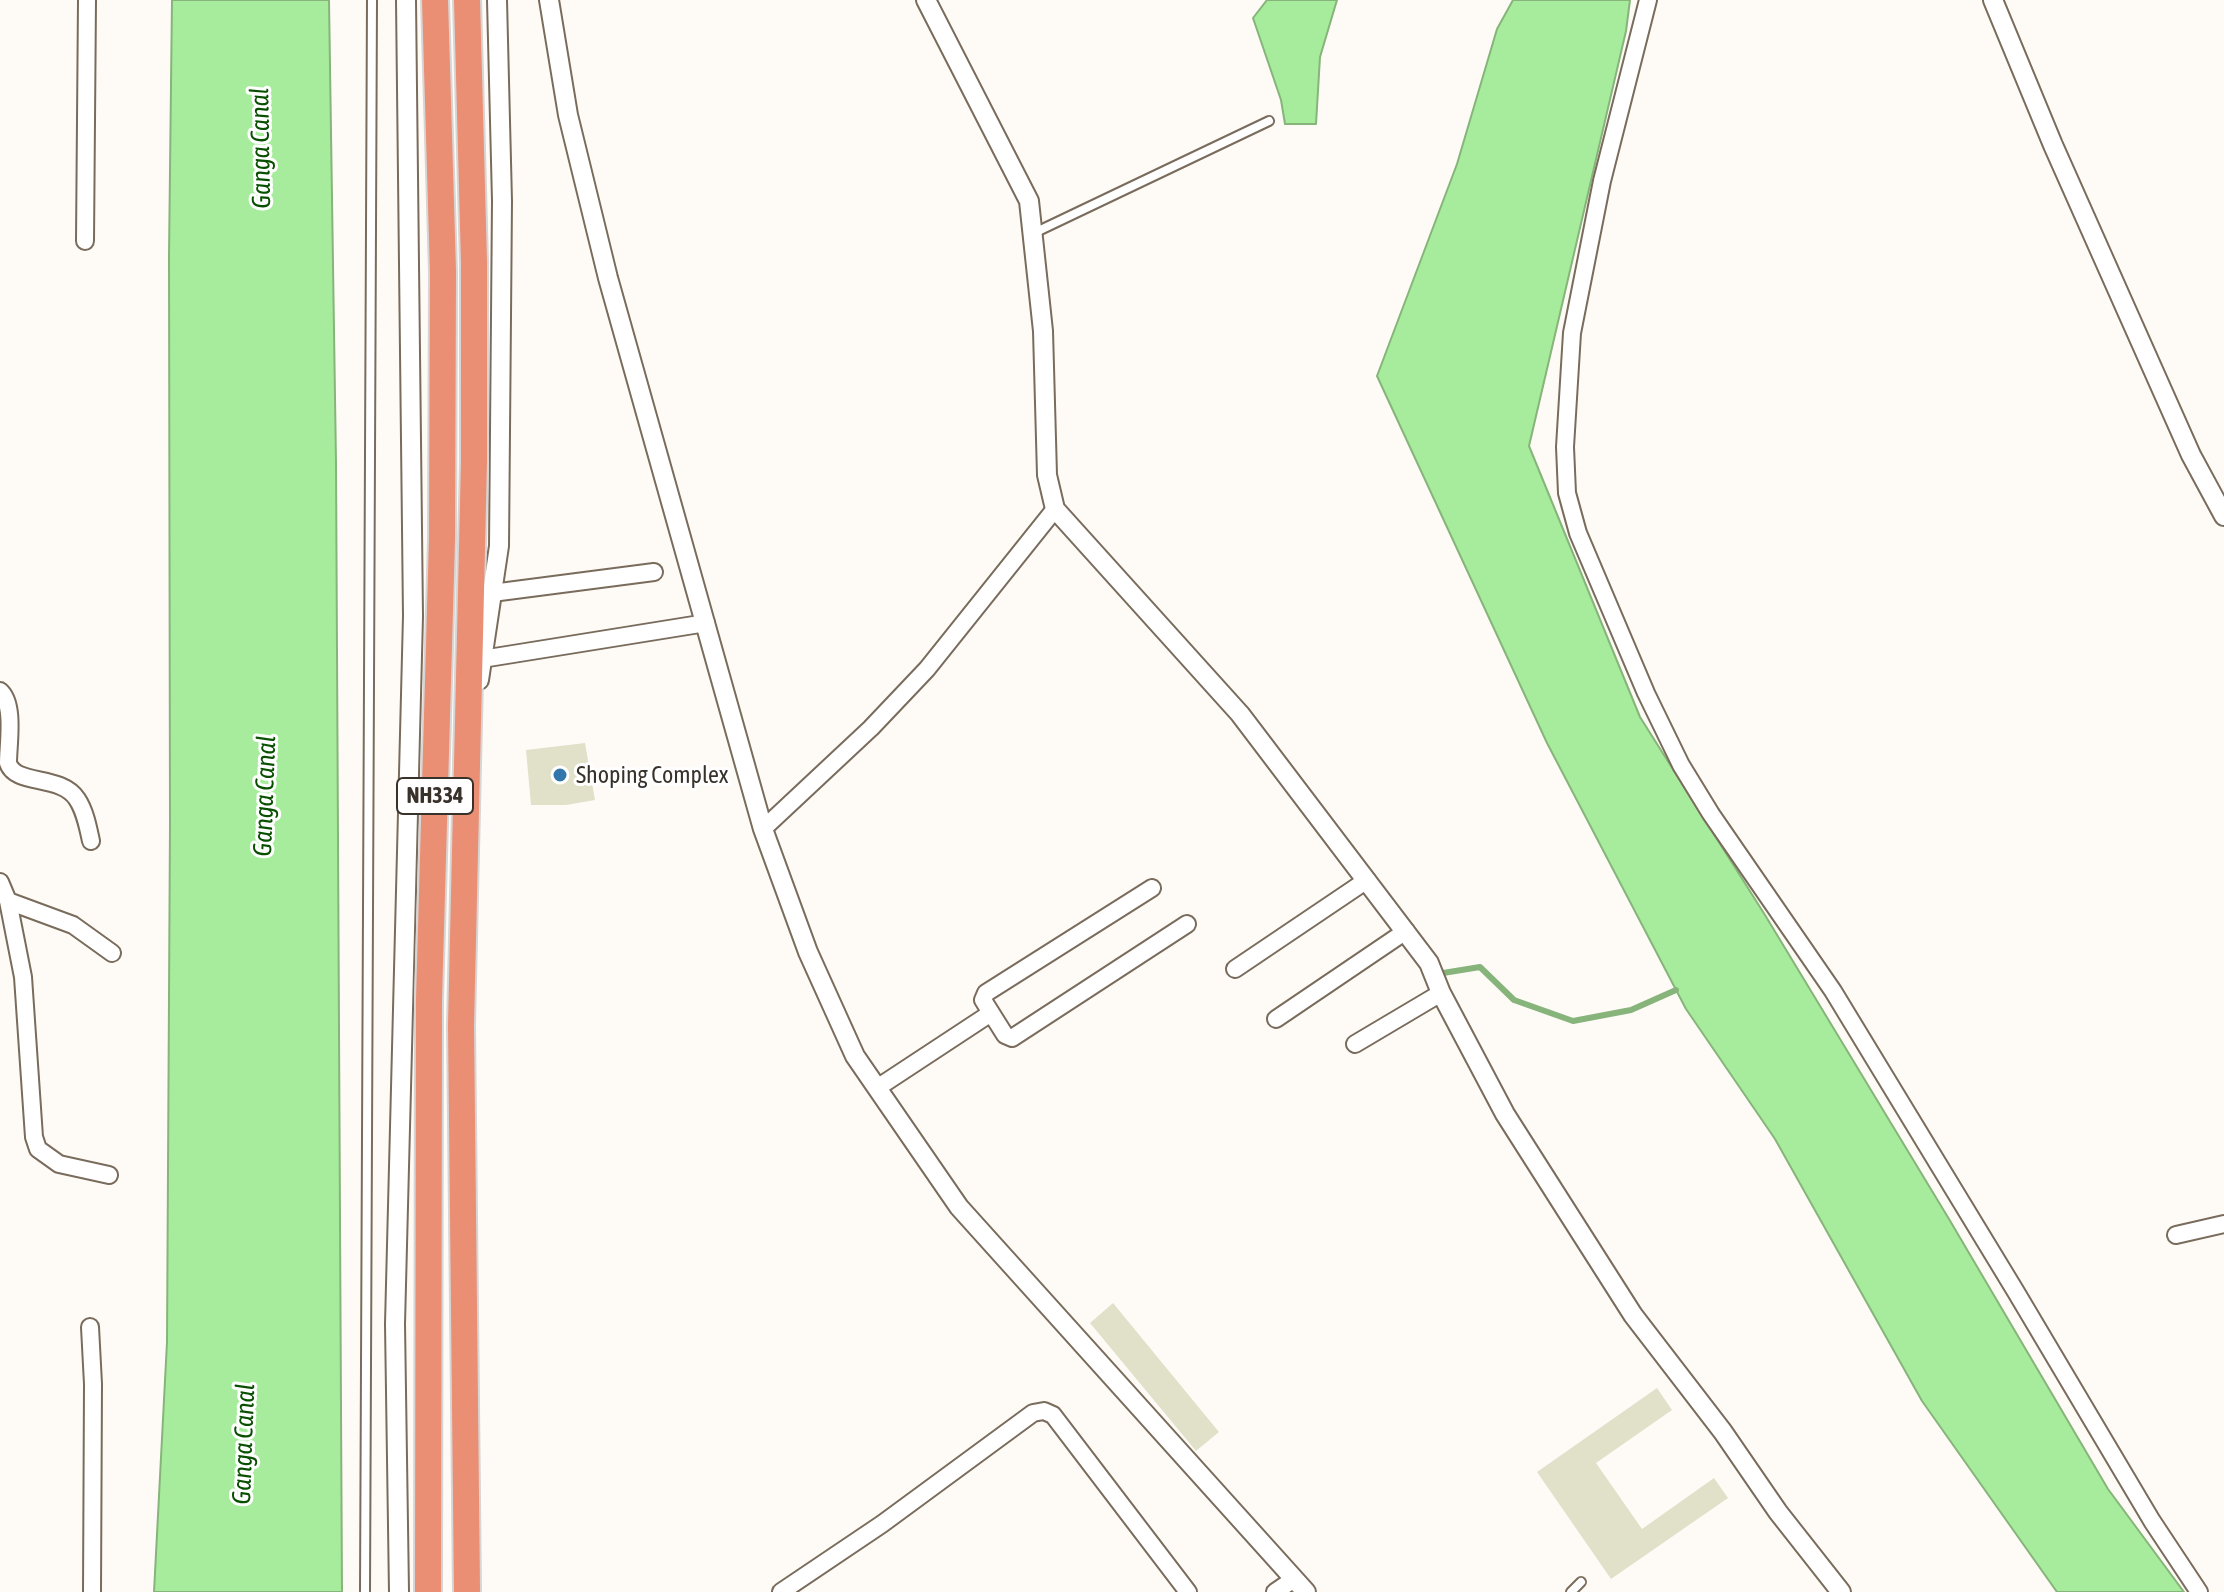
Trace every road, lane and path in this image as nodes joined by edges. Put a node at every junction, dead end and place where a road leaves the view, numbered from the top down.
1 (87, 0) edge
2 (372, 0) edge
3 (406, 0) edge
4 (435, 0) edge
5 (467, 0) edge
6 (497, 0) edge
7 (549, 0) edge
8 (926, 0) edge
9 (1648, 0) edge
10 (1993, 0) edge
11 (1269, 121) dead end
12 (1033, 233) junction
13 (85, 241) dead end
14 (1055, 509) junction
15 (2224, 516) edge
16 (654, 572) dead end
17 (492, 593) junction
18 (706, 623) junction
19 (482, 659) junction
20 (0, 691) edge
21 (468, 756) junction
22 (763, 829) junction
23 (91, 841) dead end
24 (1367, 880) junction
25 (0, 882) edge
26 (1152, 888) dead end
27 (8, 901) junction
28 (1187, 924) dead end
29 (1406, 931) junction
30 (112, 953) dead end
31 (1235, 969) dead end
32 (1441, 993) junction
33 (991, 1013) junction
34 (1276, 1019) dead end
35 (1355, 1044) dead end
36 (877, 1088) junction
37 (109, 1175) dead end
38 (2224, 1224) edge
39 (2176, 1235) dead end
40 (90, 1327) dead end
41 (1581, 1582) dead end
42 (1300, 1585) edge
43 (92, 1592) edge
44 (365, 1592) edge
45 (399, 1592) edge
46 (428, 1592) edge
47 (467, 1592) edge
48 (781, 1592) edge
49 (1188, 1592) edge
50 (1275, 1592) edge
51 (1571, 1592) edge
52 (1841, 1592) edge
53 (2199, 1592) edge

1 - 13 street
2 - 44 lane
3 - 45 street
4 - 46 highway, NH334
5 - 21 highway, NH334
6 - 17 street
7 - 18 street
8 - 12 street
9 - 53 street
10 - 15 street
11 - 12 lane
12 - 14 street
14 - 22 street
14 - 24 street
16 - 17 street
17 - 19 street
18 - 19 street
18 - 22 street
19 - 21 street
20 - 23 street
21 - 47 highway, NH334
22 - 36 street
24 - 29 street
24 - 31 street
25 - 27 street
26 - 33 street
27 - 30 street
27 - 37 street
28 - 33 street
29 - 32 street
29 - 34 street
32 - 35 street
32 - 52 street
33 - 36 street
36 - 42 street
38 - 39 street
40 - 43 street
41 - 51 lane
42 - 50 street
48 - 49 street

